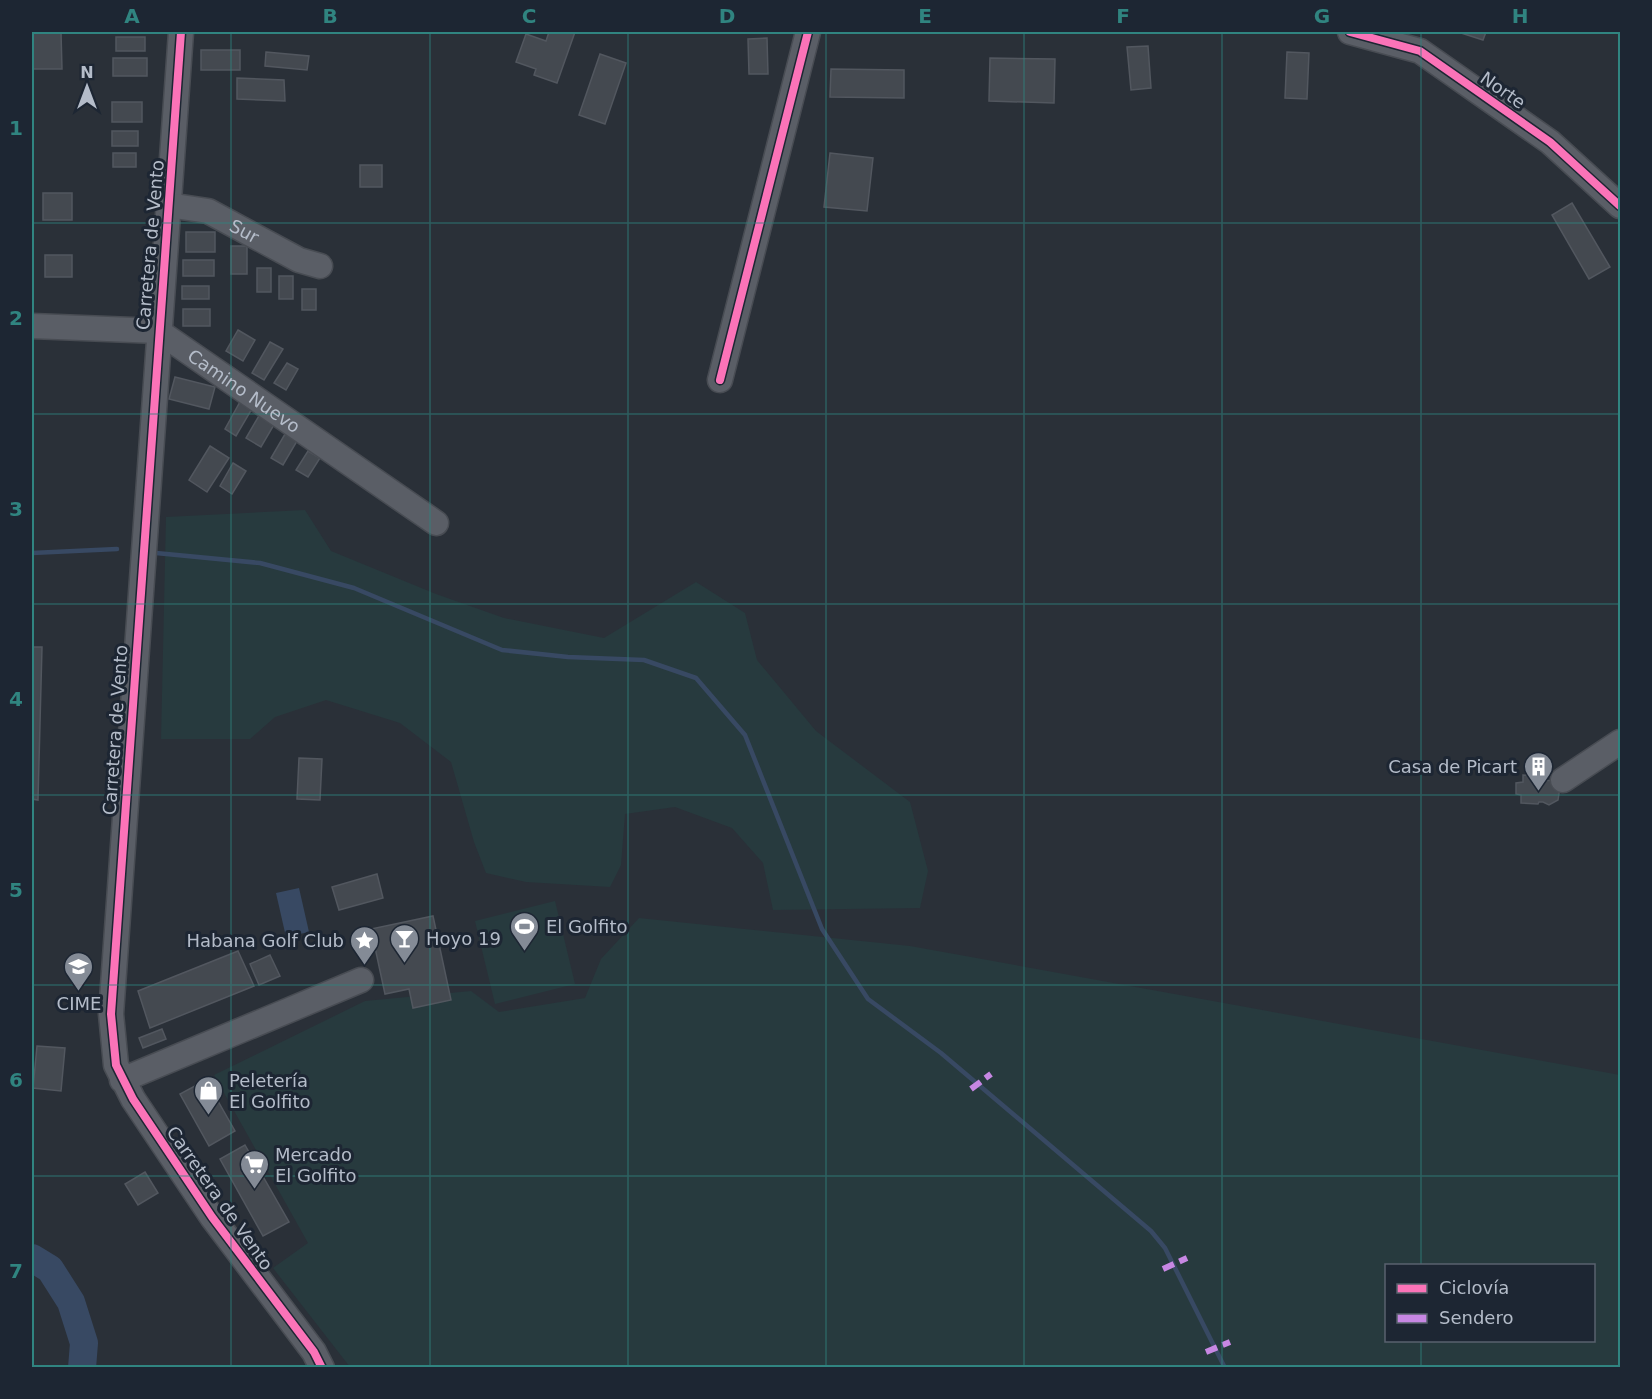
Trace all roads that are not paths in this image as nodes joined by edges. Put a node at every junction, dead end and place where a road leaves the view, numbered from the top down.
1 (181, 32) edge
2 (808, 32) edge
3 (1350, 32) edge
4 (168, 205) junction
5 (1620, 206) edge
6 (320, 266) dead end
7 (32, 326) edge
8 (158, 331) junction
9 (720, 380) dead end
10 (436, 523) dead end
11 (1620, 742) edge
12 (1563, 780) dead end
13 (361, 980) dead end
14 (122, 1080) junction
15 (322, 1368) edge

1 - 4 street, Carretera de Vento
2 - 9 street
3 - 5 street, Norte
4 - 6 street, Sur
4 - 8 street, Carretera de Vento
7 - 8 street
8 - 10 street, Camino Nuevo
8 - 14 street, Carretera de Vento
11 - 12 street
13 - 14 street
14 - 15 street, Carretera de Vento

